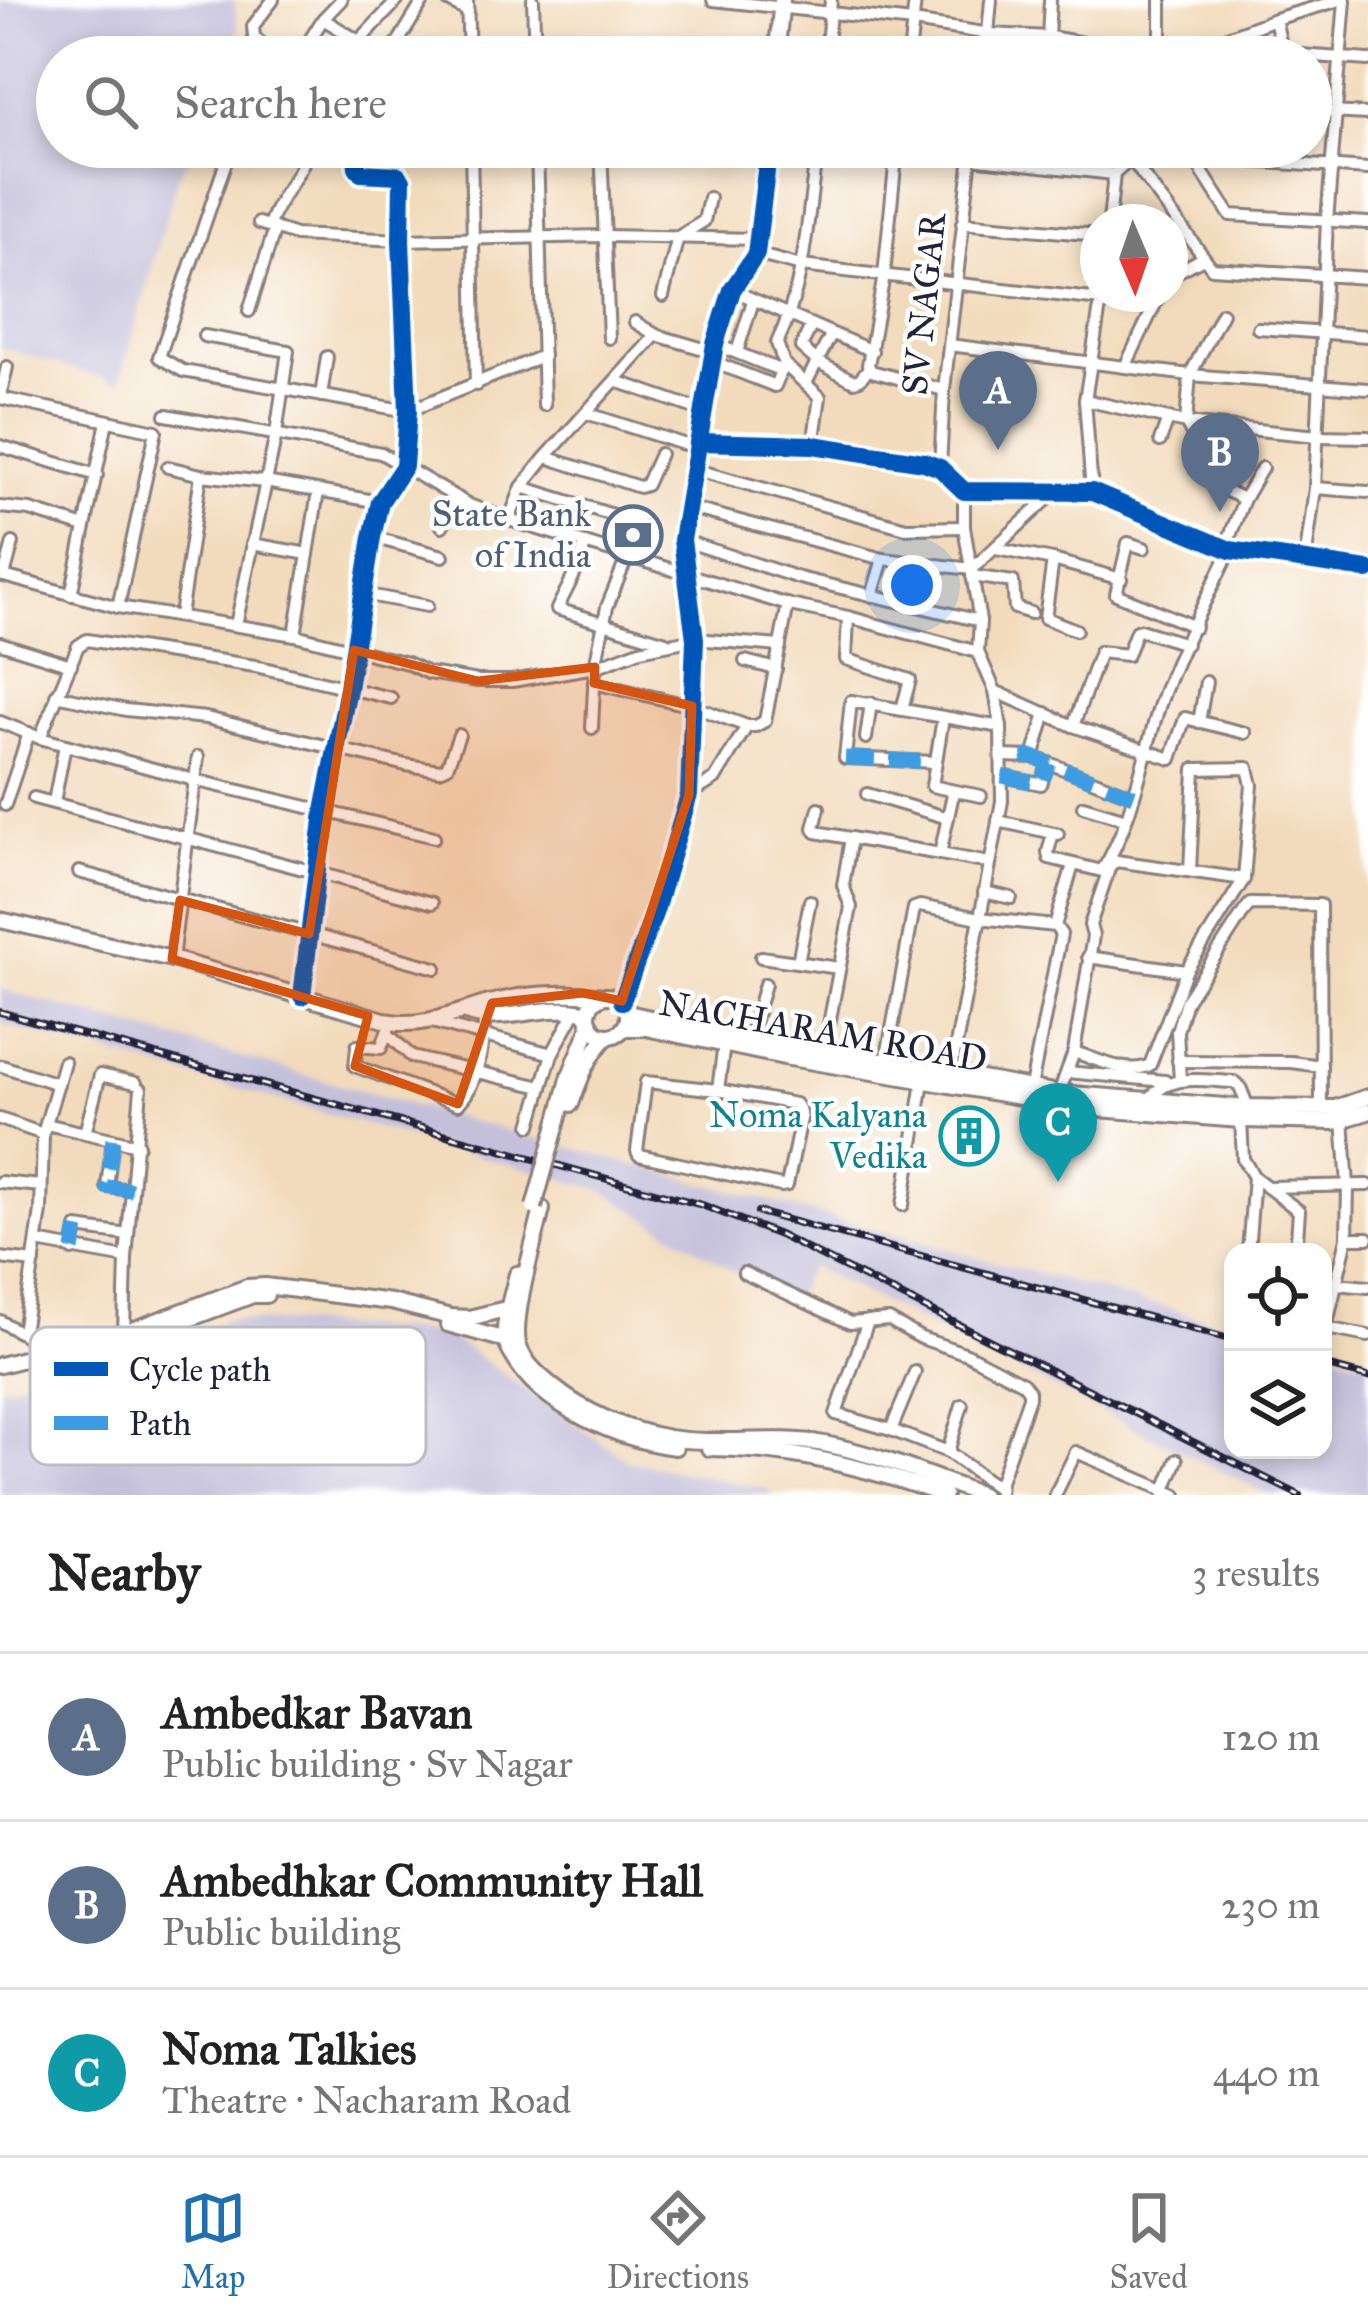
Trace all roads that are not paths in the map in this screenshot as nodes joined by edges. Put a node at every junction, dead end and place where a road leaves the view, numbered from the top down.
1 (273, 0) edge
2 (340, 0) edge
3 (398, 0) edge
4 (424, 0) edge
5 (447, 0) edge
6 (533, 0) edge
7 (713, 0) edge
8 (915, 0) edge
9 (992, 0) edge
10 (1050, 0) edge
11 (1161, 0) edge
12 (1343, 0) edge
13 (782, 4) edge
14 (468, 6) edge
15 (830, 6) edge
16 (1275, 19) junction
17 (323, 20) junction
18 (913, 22) junction
19 (990, 34) junction
20 (254, 36) edge
21 (313, 36) edge
22 (350, 36) edge
23 (364, 36) edge
24 (402, 36) edge
25 (469, 36) edge
26 (534, 36) edge
27 (778, 36) edge
28 (828, 36) edge
29 (911, 36) edge
30 (1030, 36) edge
31 (1050, 36) edge
32 (1163, 36) edge
33 (1230, 36) edge
34 (1279, 36) edge
35 (1332, 58) edge
36 (1340, 59) junction
37 (1368, 60) edge
38 (1332, 112) edge
39 (1338, 112) junction
40 (1368, 114) edge
41 (224, 168) edge
42 (303, 168) edge
43 (358, 168) edge
44 (470, 168) edge
45 (538, 168) edge
46 (602, 168) edge
47 (767, 168) edge
48 (814, 168) edge
49 (895, 168) edge
50 (969, 168) edge
51 (1070, 168) edge
52 (1120, 168) edge
53 (1137, 168) edge
54 (1200, 168) edge
55 (1332, 168) junction
56 (1368, 170) edge
57 (1114, 174) junction
58 (709, 198) dead end
59 (1111, 204) edge
60 (1327, 221) junction
61 (962, 223) junction
62 (1368, 223) edge
63 (268, 225) junction
64 (1080, 234) edge
65 (604, 236) junction
66 (678, 237) junction
67 (540, 239) junction
68 (400, 240) junction
69 (472, 240) junction
70 (758, 246) junction
71 (1203, 258) junction
72 (801, 266) junction
73 (1188, 266) edge
74 (884, 275) junction
75 (1325, 276) junction
76 (1368, 278) edge
77 (956, 283) junction
78 (732, 290) junction
79 (1080, 295) edge
80 (663, 296) dead end
81 (753, 301) junction
82 (249, 311) dead end
83 (1099, 312) edge
84 (1151, 312) edge
85 (1222, 313) dead end
86 (790, 317) junction
87 (635, 322) dead end
88 (811, 326) junction
89 (1258, 328) dead end
90 (1323, 331) junction
91 (656, 335) junction
92 (831, 335) junction
93 (204, 336) dead end
94 (1368, 336) edge
95 (609, 338) dead end
96 (949, 345) junction
97 (872, 351) junction
98 (737, 352) junction
99 (713, 353) junction
100 (543, 356) junction
101 (327, 357) dead end
102 (818, 362) junction
103 (1090, 364) junction
104 (7, 367) dead end
105 (783, 367) junction
106 (1125, 367) junction
107 (869, 368) junction
108 (1190, 375) junction
109 (616, 381) junction
110 (806, 383) junction
111 (1320, 384) junction
112 (476, 385) junction
113 (1368, 389) edge
114 (280, 390) junction
115 (944, 390) junction
116 (321, 397) junction
117 (0, 398) edge
118 (1085, 400) junction
119 (544, 405) dead end
120 (704, 410) junction
121 (408, 411) junction
122 (586, 413) junction
123 (166, 415) dead end
124 (1168, 419) junction
125 (107, 421) junction
126 (1186, 423) junction
127 (276, 434) junction
128 (1318, 436) junction
129 (1368, 437) edge
130 (1160, 441) dead end
131 (691, 443) junction
132 (814, 445) junction
133 (0, 446) edge
134 (660, 454) dead end
135 (546, 457) junction
136 (404, 466) junction
137 (168, 467) dead end
138 (940, 468) junction
139 (693, 469) junction
140 (1262, 469) dead end
141 (97, 475) junction
142 (201, 475) junction
143 (265, 482) junction
144 (522, 487) junction
145 (1315, 488) junction
146 (964, 491) junction
147 (318, 492) junction
148 (1092, 492) junction
149 (1368, 492) edge
150 (1054, 494) junction
151 (458, 498) junction
152 (1244, 499) junction
153 (380, 502) junction
154 (0, 507) edge
155 (687, 507) junction
156 (509, 520) junction
157 (642, 524) dead end
158 (442, 526) dead end
159 (85, 527) junction
160 (964, 527) junction
161 (372, 537) junction
162 (682, 540) junction
163 (13, 542) dead end
164 (252, 544) junction
165 (585, 544) junction
166 (1144, 548) dead end
167 (996, 549) junction
168 (1228, 550) junction
169 (308, 554) junction
170 (628, 555) junction
171 (442, 556) dead end
172 (883, 560) junction
173 (1053, 560) junction
174 (1305, 562) junction
175 (1368, 570) edge
176 (786, 573) junction
177 (972, 573) junction
178 (686, 574) junction
179 (2, 576) edge
180 (1120, 579) junction
181 (364, 594) junction
182 (70, 595) junction
183 (872, 596) junction
184 (786, 604) junction
185 (427, 606) dead end
186 (118, 607) junction
187 (1030, 613) dead end
188 (180, 616) junction
189 (848, 617) junction
190 (980, 621) junction
191 (604, 622) junction
192 (236, 625) junction
193 (1195, 627) junction
194 (1076, 630) dead end
195 (295, 635) junction
196 (695, 639) junction
197 (669, 643) junction
198 (0, 644) edge
199 (1186, 644) junction
200 (780, 646) junction
201 (353, 650) junction
202 (978, 652) junction
203 (746, 662) dead end
204 (71, 664) junction
205 (595, 667) junction
206 (776, 669) junction
207 (1207, 682) dead end
208 (594, 683) junction
209 (348, 689) junction
210 (995, 691) junction
211 (56, 695) junction
212 (391, 698) dead end
213 (871, 703) junction
214 (692, 706) junction
215 (902, 709) junction
216 (1046, 713) junction
217 (943, 718) junction
218 (0, 722) edge
219 (1199, 722) junction
220 (747, 726) junction
221 (1073, 726) junction
222 (1001, 727) junction
223 (592, 728) dead end
224 (1245, 733) dead end
225 (34, 735) junction
226 (459, 735) dead end
227 (866, 738) dead end
228 (64, 745) junction
229 (337, 748) junction
230 (1145, 751) junction
231 (1002, 756) junction
232 (198, 757) dead end
233 (1033, 757) junction
234 (935, 762) junction
235 (1049, 763) junction
236 (1002, 776) junction
237 (194, 780) junction
238 (950, 790) junction
239 (689, 794) junction
240 (867, 794) dead end
241 (981, 796) dead end
242 (1134, 796) junction
243 (34, 798) dead end
244 (54, 802) junction
245 (3, 804) edge
246 (1083, 806) dead end
247 (819, 808) dead end
248 (324, 811) junction
249 (948, 818) junction
250 (0, 819) edge
251 (1126, 819) junction
252 (998, 821) junction
253 (187, 837) junction
254 (434, 837) dead end
255 (851, 838) junction
256 (940, 854) junction
257 (989, 863) junction
258 (1073, 865) junction
259 (1190, 871) junction
260 (79, 872) dead end
261 (316, 872) junction
262 (1244, 879) junction
263 (984, 892) junction
264 (1011, 898) dead end
265 (180, 900) junction
266 (810, 902) dead end
267 (432, 903) dead end
268 (979, 919) junction
269 (0, 920) edge
270 (1055, 926) junction
271 (309, 934) junction
272 (761, 957) dead end
273 (1088, 957) junction
274 (172, 959) junction
275 (798, 962) junction
276 (436, 968) dead end
277 (839, 968) junction
278 (1186, 971) junction
279 (765, 985) dead end
280 (302, 996) junction
281 (604, 996) junction
282 (466, 1012) junction
283 (625, 1014) junction
284 (585, 1016) junction
285 (484, 1017) junction
286 (428, 1021) junction
287 (389, 1028) junction
288 (608, 1036) junction
289 (484, 1037) junction
290 (750, 1037) junction
291 (722, 1040) junction
292 (824, 1051) junction
293 (1074, 1052) junction
294 (552, 1054) junction
295 (1178, 1061) junction
296 (64, 1062) dead end
297 (886, 1062) junction
298 (1321, 1066) junction
299 (0, 1068) edge
300 (476, 1070) junction
301 (1066, 1072) junction
302 (949, 1079) junction
303 (1174, 1081) junction
304 (923, 1082) junction
305 (58, 1084) junction
306 (542, 1087) junction
307 (1031, 1087) junction
308 (718, 1090) junction
309 (1059, 1093) junction
310 (1368, 1097) edge
311 (1148, 1101) junction
312 (1321, 1108) junction
313 (1368, 1112) edge
314 (1245, 1114) junction
315 (0, 1118) edge
316 (1343, 1120) junction
317 (562, 1121) junction
318 (531, 1125) dead end
319 (44, 1129) junction
320 (85, 1133) junction
321 (113, 1139) junction
322 (138, 1144) junction
323 (1254, 1177) junction
324 (0, 1182) edge
325 (1348, 1185) junction
326 (1368, 1185) edge
327 (41, 1186) junction
328 (1267, 1187) junction
329 (132, 1190) junction
330 (903, 1205) dead end
331 (128, 1235) junction
332 (1347, 1238) junction
333 (1368, 1238) edge
334 (37, 1242) junction
335 (1248, 1243) edge
336 (1297, 1243) edge
337 (74, 1250) junction
338 (0, 1258) edge
339 (126, 1258) junction
340 (34, 1262) junction
341 (744, 1273) dead end
342 (1336, 1284) junction
343 (1368, 1287) edge
344 (515, 1306) junction
345 (0, 1321) edge
346 (868, 1321) junction
347 (124, 1327) edge
348 (139, 1327) edge
349 (167, 1327) edge
350 (23, 1334) junction
351 (1368, 1336) edge
352 (30, 1338) edge
353 (511, 1342) junction
354 (30, 1360) edge
355 (30, 1363) edge
356 (0, 1369) edge
357 (915, 1372) dead end
358 (962, 1406) dead end
359 (891, 1430) junction
360 (948, 1452) junction
361 (1177, 1460) dead end
362 (999, 1492) edge
363 (1168, 1493) edge
364 (944, 1495) edge
365 (981, 1495) edge
366 (1055, 1495) edge

1 - 20 street
2 - 17 street
3 - 23 street
4 - 24 street
5 - 14 street
6 - 26 street
7 - 13 street
8 - 18 street
9 - 19 street
10 - 31 street
11 - 32 street
12 - 16 street
12 - 36 street
13 - 15 street
13 - 27 main road
14 - 25 street
15 - 18 street
15 - 28 street
16 - 33 street
16 - 34 street
17 - 21 street
17 - 22 street
18 - 19 street
18 - 29 street
19 - 30 street
35 - 36 street
36 - 37 street
36 - 39 street
38 - 39 street
39 - 40 street
39 - 55 street
41 - 114 street
42 - 63 street
43 - 68 street
44 - 69 street
45 - 67 street
46 - 65 street
47 - 70 main road
48 - 72 street
49 - 74 street
50 - 61 street, SV NAGAR
51 - 57 street
52 - 57 street
53 - 71 street
54 - 60 street
55 - 56 street
55 - 60 street
57 - 59 street
58 - 66 street
60 - 62 street
60 - 75 street
61 - 64 street
61 - 77 street, SV NAGAR
63 - 68 street
63 - 82 street
65 - 66 street
65 - 67 street
65 - 95 street
66 - 70 street
66 - 80 street
67 - 69 street
67 - 100 street
68 - 69 street
68 - 121 street
69 - 112 street
70 - 72 street
70 - 78 main road
71 - 73 street
71 - 75 street
72 - 74 street
72 - 86 street
74 - 77 street
74 - 97 street
75 - 76 street
75 - 90 street
77 - 79 street
77 - 96 street, SV NAGAR
78 - 81 street
78 - 99 main road
81 - 86 street
81 - 98 street
83 - 103 street
84 - 106 street
85 - 108 street
86 - 88 street
86 - 105 street
87 - 91 street
88 - 92 street
88 - 102 street
89 - 90 street
90 - 94 street
90 - 111 street
91 - 99 street
91 - 109 street
92 - 97 street
92 - 102 street
93 - 114 street
96 - 103 street
96 - 115 street, SV NAGAR
97 - 107 street
98 - 99 street
98 - 105 street
99 - 105 street
99 - 120 main road
100 - 112 street
100 - 119 street
101 - 116 street
102 - 107 street
102 - 110 street
103 - 106 street
103 - 118 street
104 - 117 street
105 - 110 street
106 - 108 street
107 - 115 street
108 - 111 street
108 - 126 street
109 - 120 street
109 - 122 street
110 - 132 street
111 - 113 street
111 - 128 street
112 - 121 street
114 - 116 street
114 - 127 street
115 - 138 street, SV NAGAR
116 - 121 street
117 - 125 street
118 - 124 street
118 - 148 street
120 - 131 main road
121 - 136 street
122 - 131 street
122 - 135 street
123 - 127 street
124 - 126 street
124 - 130 street
125 - 141 street
125 - 186 street
126 - 128 street
126 - 152 street
127 - 136 street
127 - 143 street
128 - 129 street
128 - 145 street
131 - 132 street
131 - 139 main road
132 - 138 street
133 - 141 street
134 - 135 street
135 - 144 street
136 - 151 street
136 - 153 street
137 - 142 street
138 - 146 street
139 - 155 main road
139 - 160 street
140 - 152 street
141 - 159 street
142 - 143 street
142 - 188 street
143 - 147 street
143 - 164 street
144 - 156 street
144 - 157 street
145 - 149 street
145 - 174 street
146 - 150 street
146 - 160 street
147 - 153 street
147 - 169 street
148 - 150 street
148 - 168 street
150 - 167 street
151 - 156 street
151 - 158 street
152 - 168 street
153 - 161 street
154 - 159 street
155 - 162 main road
155 - 172 street
156 - 165 street
159 - 182 street
160 - 177 street
161 - 171 street
161 - 181 street
162 - 176 street
162 - 178 main road
163 - 179 street
164 - 169 street
164 - 192 street
165 - 170 street
165 - 191 street
166 - 180 street
167 - 173 street
167 - 177 street
168 - 174 street
168 - 193 street
169 - 195 street
170 - 178 street
170 - 191 street
172 - 177 street
172 - 183 street
173 - 180 street
173 - 194 street
174 - 175 street
176 - 183 street
176 - 184 street
177 - 187 street
177 - 190 street
178 - 184 street
178 - 196 main road
179 - 182 street
180 - 193 street
181 - 185 street
181 - 201 street
182 - 186 street
183 - 190 street
184 - 189 street
184 - 200 street
186 - 188 street
188 - 192 street
189 - 202 street
189 - 215 street
190 - 202 street
191 - 197 street
191 - 205 street
192 - 195 street
193 - 199 street
195 - 201 street
196 - 197 street
196 - 200 street
196 - 214 main road
197 - 205 street
198 - 204 street
199 - 221 street
199 - 230 street
200 - 206 street
201 - 205 street
201 - 209 street
202 - 210 street
203 - 206 street
204 - 209 street
204 - 211 street
205 - 208 street
206 - 220 street
207 - 219 street
208 - 214 street
208 - 223 street
209 - 212 street
209 - 229 street
210 - 216 street
210 - 222 street
211 - 225 street
211 - 229 street
213 - 215 street
213 - 227 street
213 - 234 street
214 - 220 street
214 - 239 main road
215 - 217 street
216 - 221 street
216 - 233 street
217 - 222 street
217 - 234 street
218 - 225 street
219 - 224 street
219 - 230 street
220 - 239 street
221 - 230 street
222 - 231 street
225 - 228 street
225 - 245 street
226 - 229 street
228 - 237 street
228 - 244 street
229 - 248 street
230 - 242 street
231 - 233 street
231 - 236 street
232 - 237 street
233 - 235 street
234 - 238 street
235 - 236 street
235 - 242 street
236 - 252 street
237 - 248 street
237 - 253 street
238 - 241 street
238 - 249 street
239 - 283 main road
240 - 249 street
242 - 251 street
243 - 244 street
244 - 253 street
245 - 250 street
246 - 251 street
247 - 255 street
248 - 254 street
248 - 261 street
249 - 256 street
251 - 258 street
252 - 257 street
252 - 258 street
253 - 261 street
253 - 265 street
255 - 256 street
255 - 277 street
256 - 257 street
257 - 263 street
258 - 270 street
259 - 262 street
259 - 262 street
259 - 273 street
260 - 265 street
261 - 267 street
261 - 271 street
262 - 278 street
263 - 264 street
263 - 268 street
265 - 271 street
265 - 274 street
266 - 275 street
268 - 270 street
268 - 297 street
268 - 302 street
269 - 274 main road, NACHARAM ROAD
270 - 307 street
271 - 276 street
271 - 280 street
272 - 275 street
273 - 278 street
273 - 293 street
274 - 280 main road, NACHARAM ROAD
275 - 277 street
277 - 292 street
278 - 293 street
279 - 290 street
280 - 287 main road, NACHARAM ROAD
281 - 282 main road, NACHARAM ROAD
281 - 283 main road, NACHARAM ROAD
281 - 284 main road
282 - 285 main road
282 - 286 main road, NACHARAM ROAD
283 - 288 main road
283 - 291 main road, NACHARAM ROAD
284 - 285 main road
284 - 288 main road
284 - 294 street
284 - 317 main road
285 - 289 street
286 - 287 main road, NACHARAM ROAD
286 - 289 street
287 - 300 street
287 - 300 street
288 - 317 main road, NACHARAM ROAD
289 - 294 street
289 - 300 street
290 - 291 main road, NACHARAM ROAD
290 - 292 main road, NACHARAM ROAD
291 - 304 main road, NACHARAM ROAD
291 - 308 street
292 - 297 main road, NACHARAM ROAD
293 - 301 street
294 - 306 street
295 - 298 street
295 - 298 street
295 - 303 street
296 - 305 street
297 - 302 main road, NACHARAM ROAD
298 - 312 street
299 - 305 street
300 - 306 street
301 - 303 street
301 - 309 street
302 - 304 main road, NACHARAM ROAD
302 - 307 main road, NACHARAM ROAD
302 - 314 main road, NACHARAM ROAD
303 - 311 street
303 - 314 street
304 - 330 street
305 - 319 street
306 - 318 street
307 - 309 main road, NACHARAM ROAD
308 - 308 street
309 - 311 main road, NACHARAM ROAD
310 - 312 main road, NACHARAM ROAD
311 - 314 main road, NACHARAM ROAD
312 - 314 main road, NACHARAM ROAD
313 - 316 main road, NACHARAM ROAD
314 - 316 main road, NACHARAM ROAD
314 - 323 street
315 - 319 street
316 - 325 street
317 - 344 main road, bridge
319 - 320 street
319 - 327 street
320 - 321 street
320 - 322 street
321 - 322 street
321 - 329 street
322 - 329 street
323 - 328 street
323 - 335 street
324 - 327 street
325 - 326 street
325 - 328 street
325 - 332 street
327 - 334 street
328 - 336 street
329 - 331 street
331 - 337 street
331 - 339 street
332 - 333 street
332 - 342 street
334 - 337 street
334 - 340 street
337 - 339 street
338 - 340 street
339 - 347 street
340 - 350 street
341 - 346 street
342 - 343 street
342 - 351 street
344 - 348 main road
344 - 353 main road
345 - 350 street
346 - 359 street
346 - 362 street
349 - 353 main road
350 - 352 street
353 - 364 main road
353 - 365 main road
354 - 356 main road
355 - 356 main road
357 - 359 street
358 - 360 street
359 - 360 street
360 - 362 street
361 - 363 street
363 - 366 street

